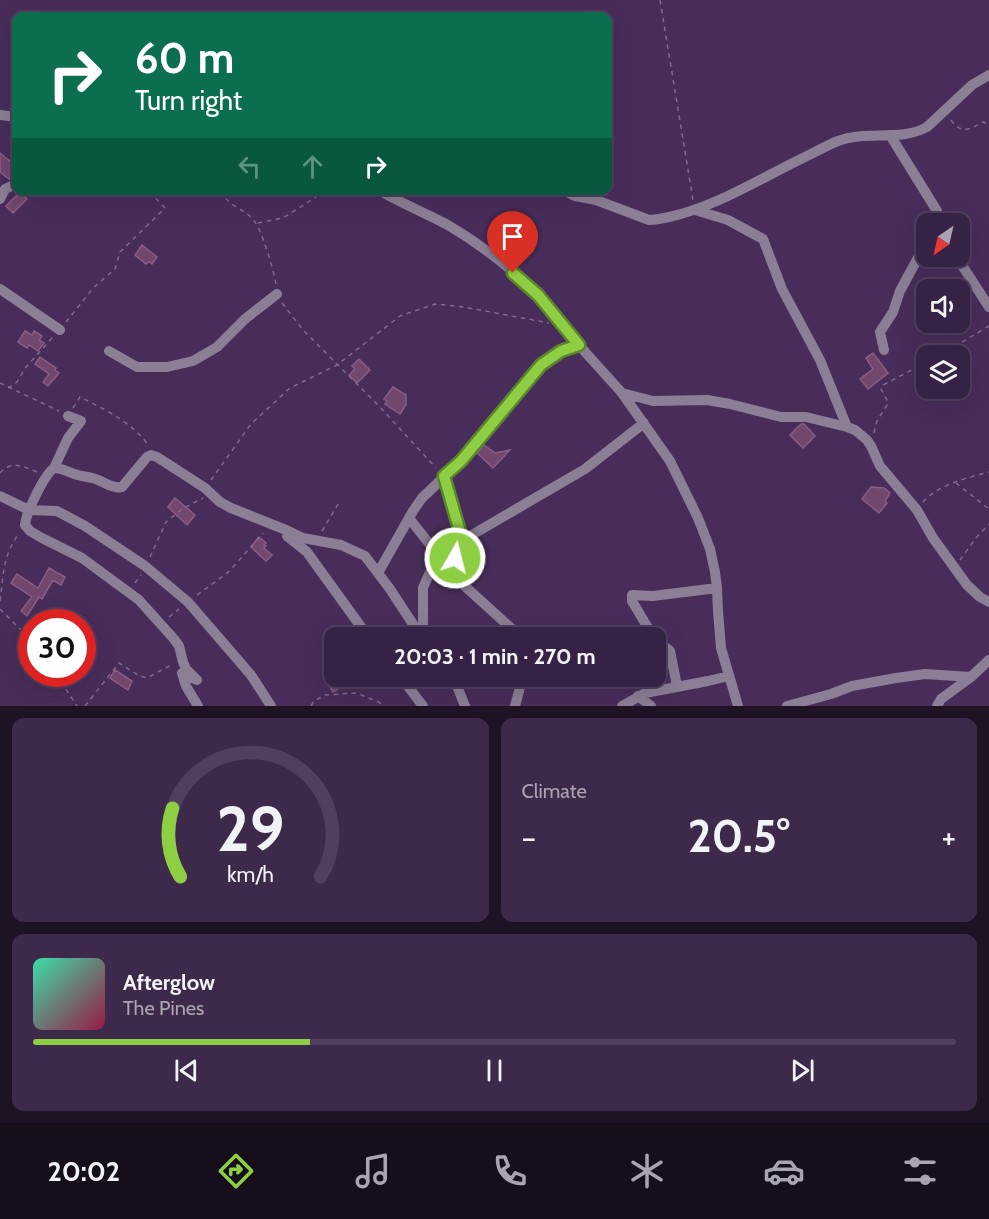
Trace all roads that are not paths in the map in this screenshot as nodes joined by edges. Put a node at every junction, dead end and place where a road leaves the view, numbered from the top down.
1 (989, 75) edge
2 (890, 135) junction
3 (12, 185) edge
4 (389, 195) edge
5 (573, 195) edge
6 (0, 199) edge
7 (695, 210) junction
8 (937, 213) edge
9 (916, 261) edge
10 (963, 267) edge
11 (0, 289) edge
12 (277, 294) road end
13 (989, 307) edge
14 (60, 330) road end
15 (579, 345) junction
16 (884, 350) dead end
17 (109, 351) dead end
18 (622, 393) junction
19 (68, 416) road end
20 (644, 423) junction
21 (847, 427) junction
22 (50, 472) junction
23 (444, 476) junction
24 (0, 496) edge
25 (29, 510) junction
26 (409, 518) junction
27 (273, 524) junction
28 (458, 543) junction
29 (438, 554) junction
30 (378, 573) junction
31 (452, 573) junction
32 (717, 588) junction
33 (989, 602) edge
34 (361, 627) edge
35 (415, 627) edge
36 (422, 627) edge
37 (510, 627) edge
38 (648, 627) edge
39 (666, 648) edge
40 (989, 660) edge
41 (729, 676) junction
42 (971, 677) junction
43 (677, 686) junction
44 (408, 687) edge
45 (457, 687) edge
46 (520, 687) edge
47 (638, 696) junction
48 (198, 706) edge
49 (271, 706) edge
50 (423, 706) edge
51 (465, 706) edge
52 (515, 706) edge
53 (622, 706) edge
54 (651, 706) edge
55 (738, 706) edge
56 (787, 706) edge
57 (937, 706) edge

1 - 2 street
2 - 7 street
2 - 8 street
3 - 6 street
4 - 15 street
5 - 7 street
7 - 21 street
9 - 16 street
10 - 13 street
11 - 14 street
12 - 17 street
15 - 18 street
15 - 23 street
18 - 20 street
18 - 21 street
19 - 22 street
20 - 28 street
20 - 32 street
21 - 33 street
22 - 25 street
22 - 27 street
23 - 26 street
23 - 28 street
24 - 25 street
25 - 48 street
25 - 49 street
26 - 29 street
26 - 30 street
27 - 30 street
27 - 34 street
28 - 31 street
29 - 31 street
29 - 36 street
30 - 35 street
31 - 37 street
32 - 38 street
32 - 41 street
39 - 43 street
40 - 42 street
41 - 43 street
41 - 55 street
42 - 56 street
42 - 57 street
43 - 47 street
44 - 50 street
45 - 51 street
46 - 52 street
47 - 53 street
47 - 54 street

